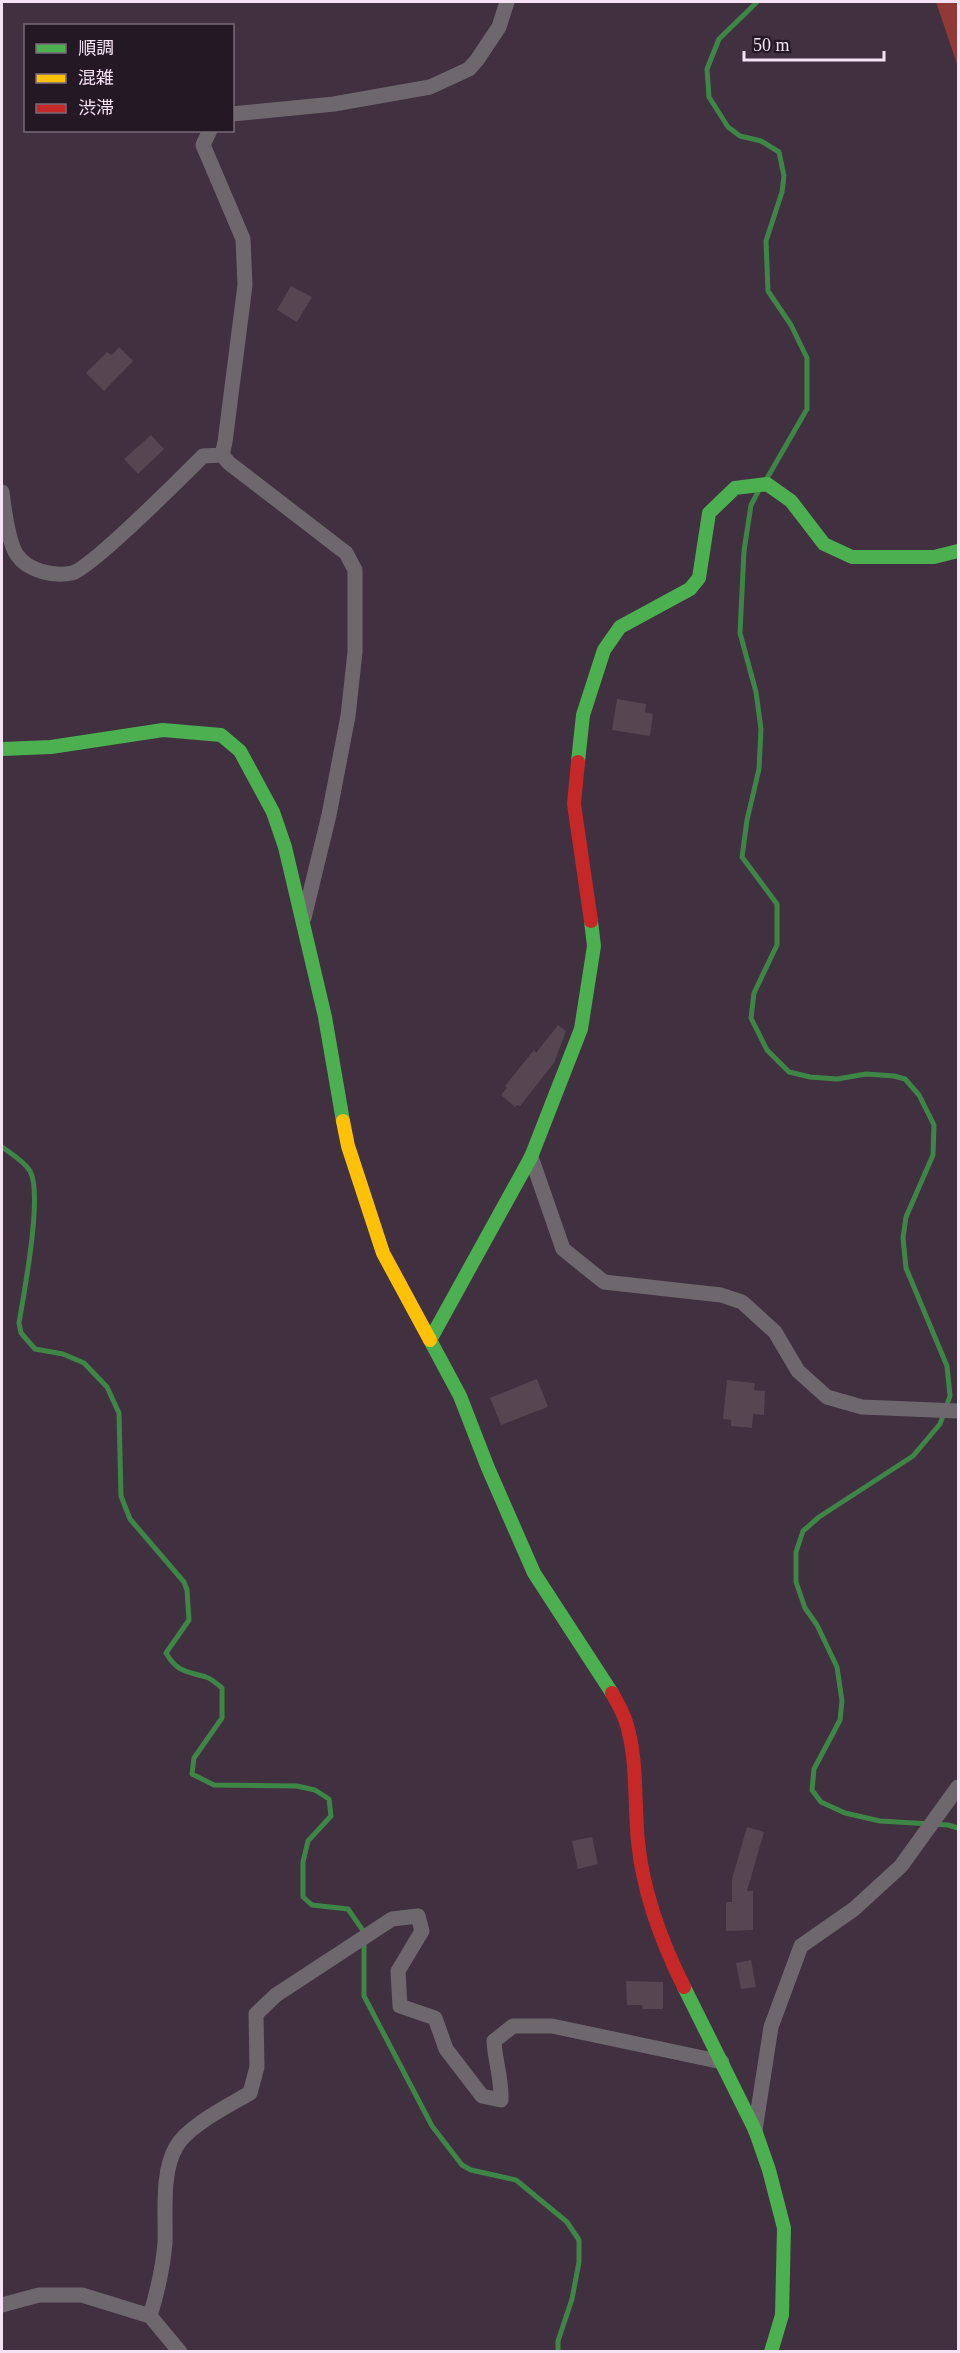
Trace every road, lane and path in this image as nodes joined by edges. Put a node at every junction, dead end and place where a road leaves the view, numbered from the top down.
1 (507, 2) edge
2 (234, 114) edge
3 (209, 132) edge
4 (222, 454) junction
5 (2, 492) edge
6 (958, 551) edge
7 (2, 749) edge
8 (303, 922) junction
9 (531, 1157) junction
10 (430, 1340) junction
11 (958, 1411) edge
12 (958, 1787) edge
13 (722, 2062) junction
14 (754, 2130) junction
15 (2, 2305) edge
16 (150, 2316) junction
17 (180, 2352) edge
18 (771, 2352) edge

1 - 2 street
3 - 4 street
4 - 5 street
4 - 8 street
6 - 9 street
7 - 8 street
8 - 10 street
9 - 10 street
9 - 11 street
10 - 13 street
12 - 14 street
13 - 14 street
13 - 16 street
14 - 18 street
15 - 16 street
16 - 17 street

